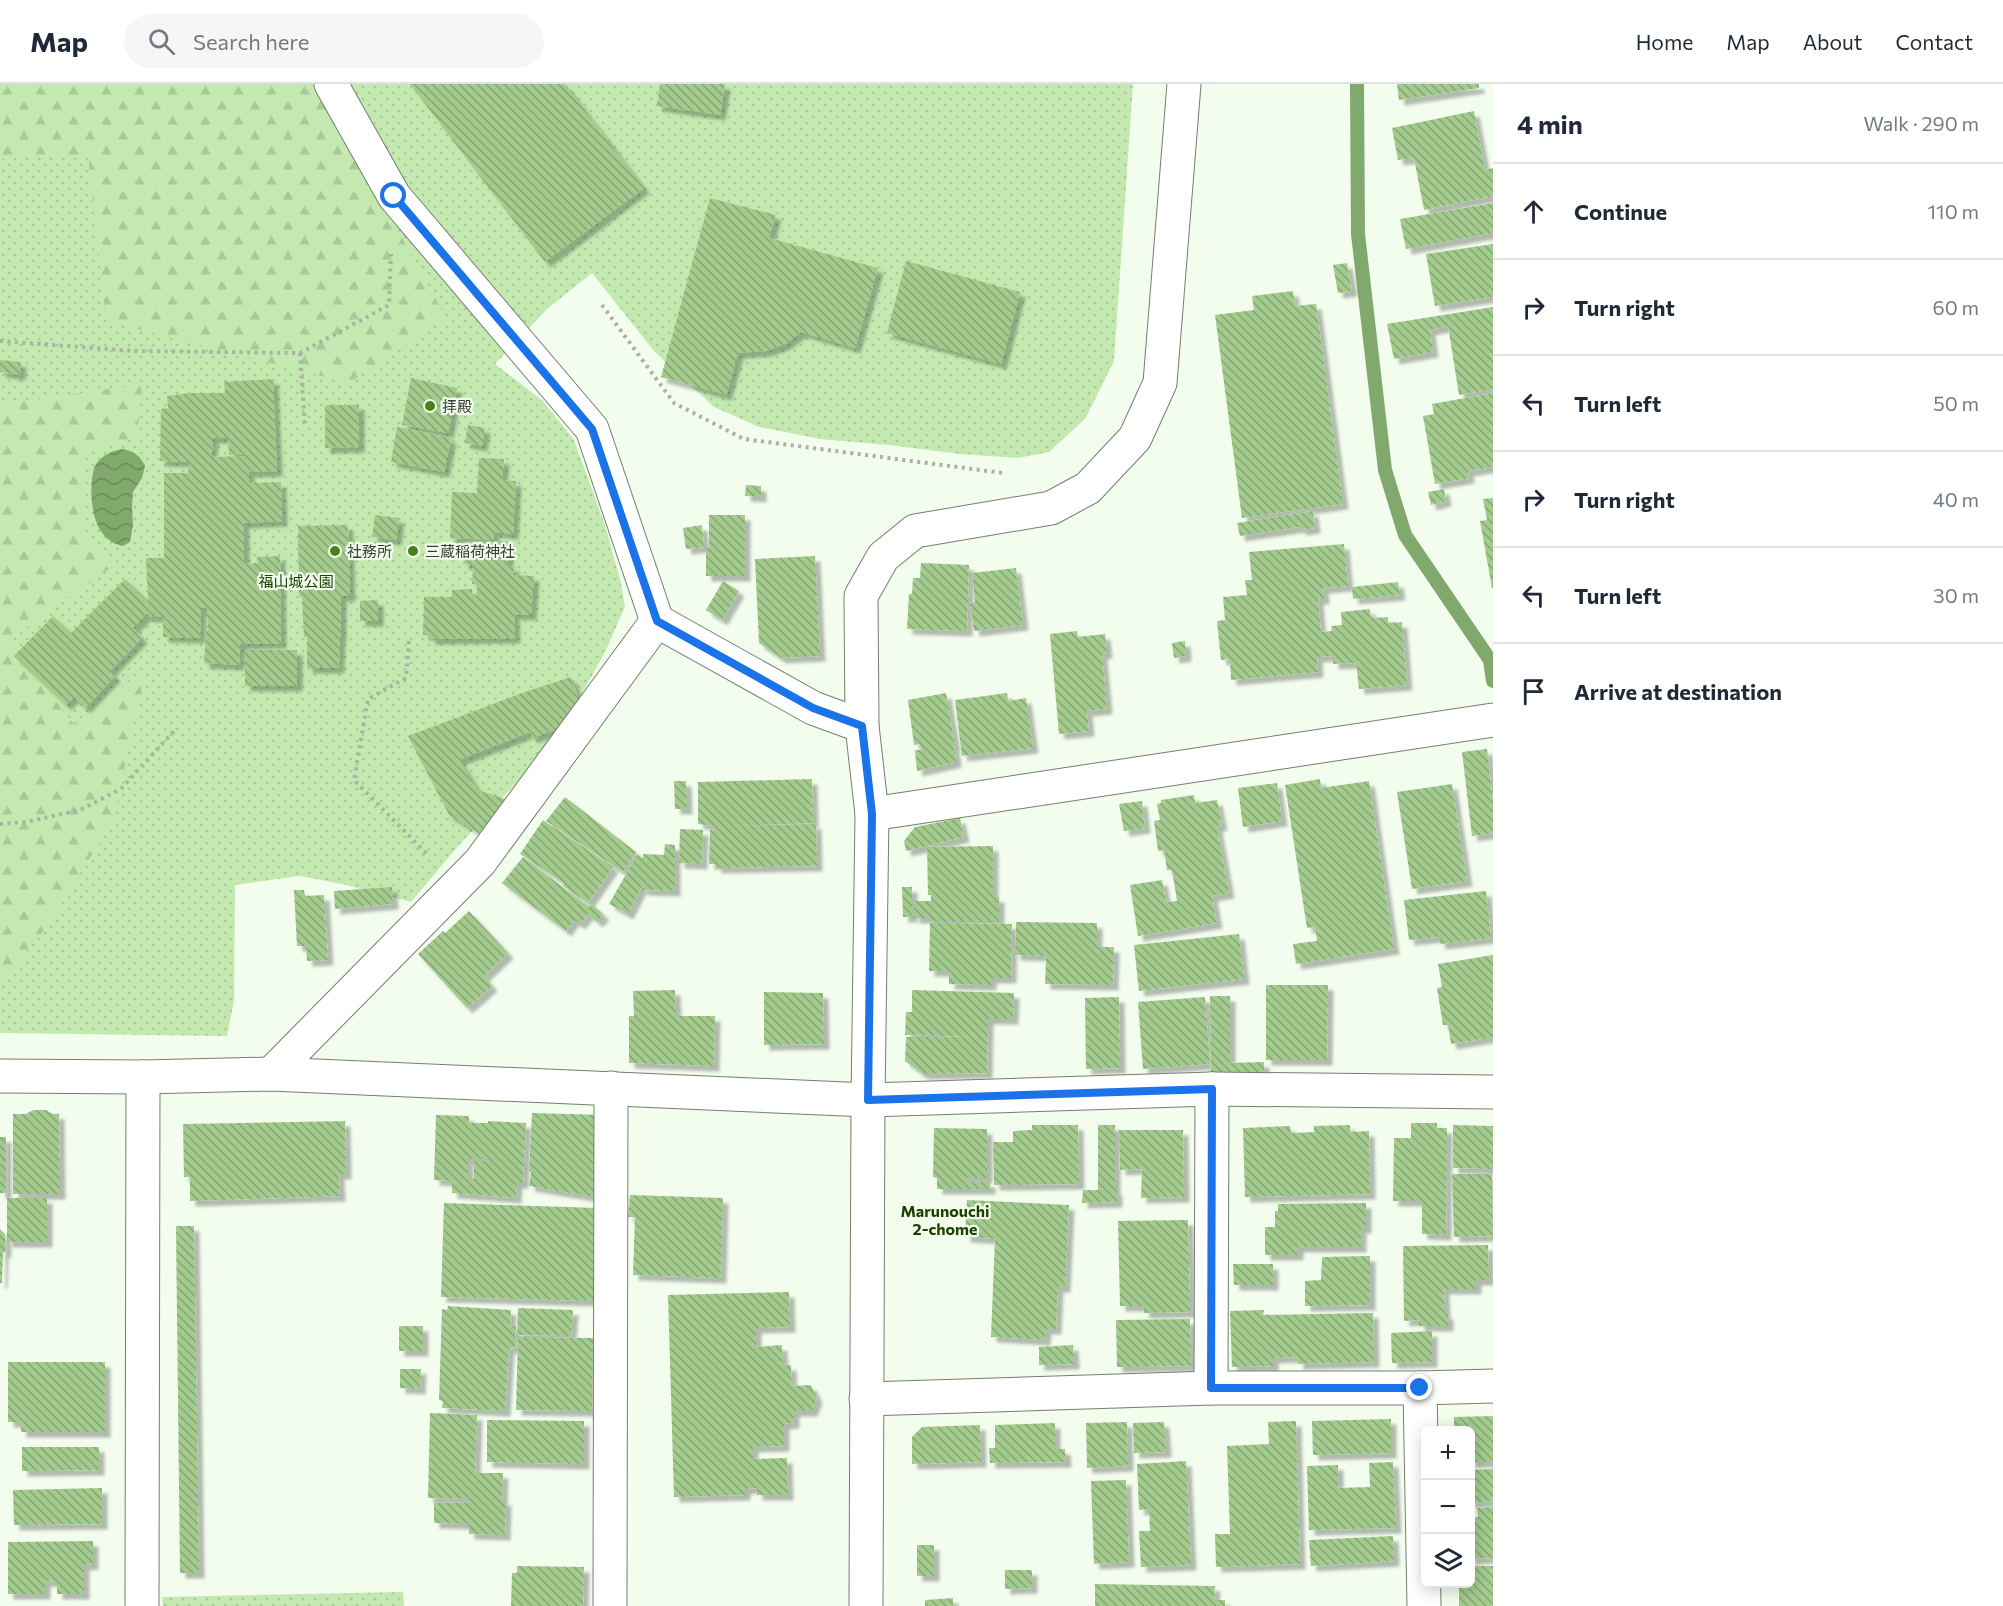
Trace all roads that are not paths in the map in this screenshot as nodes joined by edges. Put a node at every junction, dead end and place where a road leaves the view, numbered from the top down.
1 (331, 84) edge
2 (1184, 84) edge
3 (657, 621) junction
4 (1486, 721) edge
5 (862, 726) junction
6 (872, 814) junction
7 (271, 1074) junction
8 (0, 1076) edge
9 (143, 1077) junction
10 (611, 1088) junction
11 (1212, 1089) junction
12 (1493, 1092) edge
13 (868, 1100) junction
14 (1493, 1386) edge
15 (1211, 1388) junction
16 (1420, 1388) junction
17 (866, 1399) junction
18 (142, 1606) edge
19 (609, 1606) edge
20 (866, 1606) edge
21 (1424, 1606) edge

1 - 3 street
2 - 5 street
3 - 5 street
3 - 7 street
4 - 6 street
5 - 6 street
6 - 13 street
7 - 9 street
7 - 10 street
8 - 9 street
9 - 18 street
10 - 13 street
10 - 19 street
11 - 12 street
11 - 13 street
11 - 15 street
13 - 17 street
14 - 16 street
15 - 16 street
15 - 17 street
16 - 21 street
17 - 20 street

